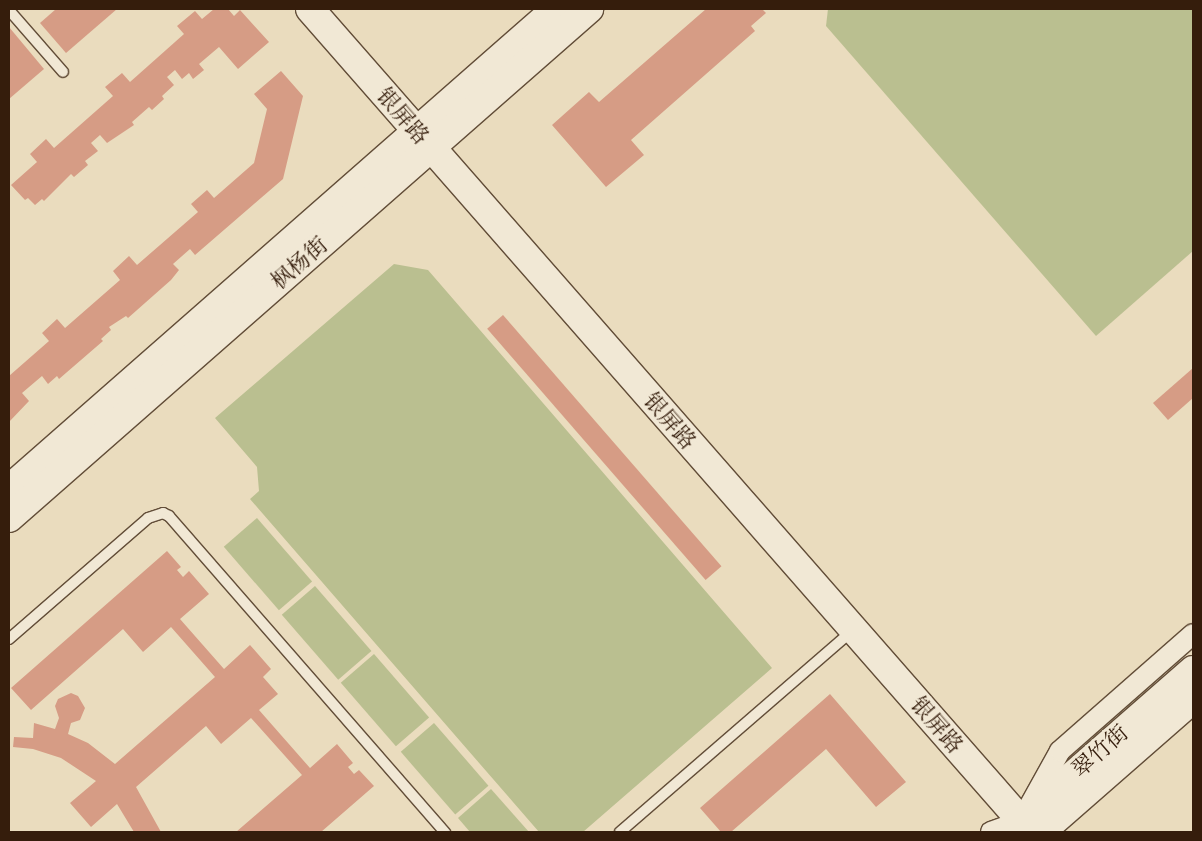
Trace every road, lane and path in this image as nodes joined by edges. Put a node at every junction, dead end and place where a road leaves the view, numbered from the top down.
1 (310, 9) edge
2 (556, 9) edge
3 (589, 9) edge
4 (9, 10) edge
5 (63, 72) dead end
6 (424, 139) junction
7 (9, 489) edge
8 (9, 518) edge
9 (853, 630) junction
10 (1193, 634) edge
11 (9, 640) edge
12 (1193, 670) edge
13 (1193, 699) edge
14 (1025, 829) edge
15 (445, 832) edge
16 (620, 832) edge
17 (991, 832) edge

1 - 6 street, 银屏路
2 - 6 street, 枫杨街
3 - 6 street, 枫杨街
4 - 5 lane
6 - 7 street, 枫杨街
6 - 8 street, 枫杨街
6 - 9 street, 银屏路
9 - 14 street, 银屏路
9 - 16 lane
10 - 14 street
11 - 15 lane
12 - 14 street, 翠竹街
13 - 14 street, 翠竹街
14 - 17 street

